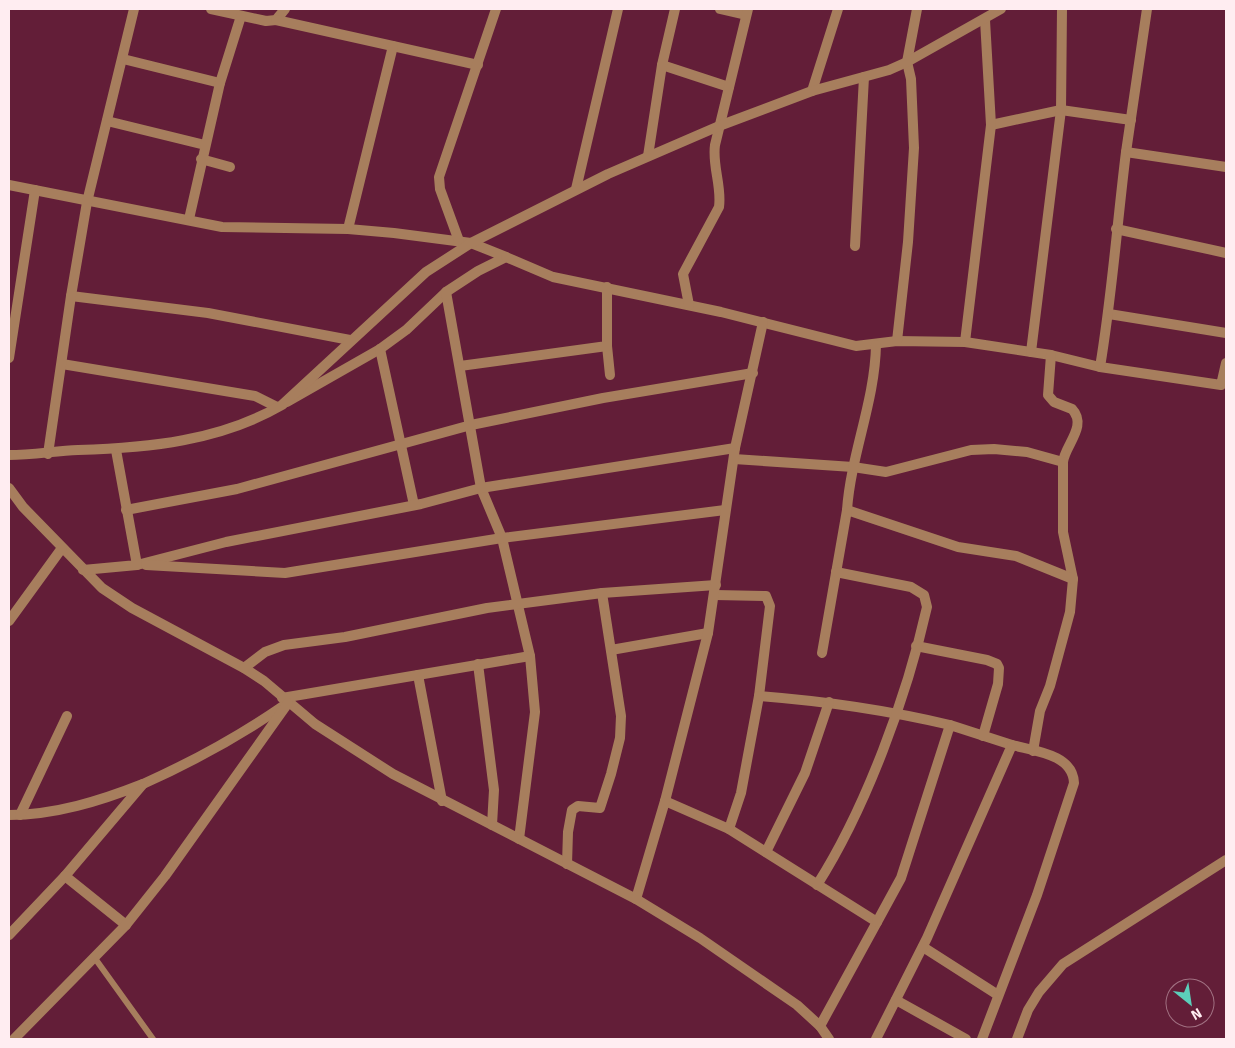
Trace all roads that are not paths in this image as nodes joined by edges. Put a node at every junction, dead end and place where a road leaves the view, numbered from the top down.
1 (134, 9) edge
2 (211, 9) edge
3 (285, 9) edge
4 (496, 9) edge
5 (618, 9) edge
6 (675, 9) edge
7 (720, 9) edge
8 (838, 9) edge
9 (918, 9) edge
10 (1000, 9) edge
11 (1062, 9) edge
12 (1148, 9) edge
13 (747, 12) edge
14 (241, 16) junction
15 (276, 20) junction
16 (985, 20) junction
17 (393, 46) junction
18 (122, 59) junction
19 (907, 62) junction
20 (478, 65) junction
21 (662, 65) junction
22 (864, 77) junction
23 (220, 83) junction
24 (729, 87) junction
25 (812, 91) junction
26 (1061, 110) junction
27 (1131, 120) junction
28 (107, 121) junction
29 (991, 125) junction
30 (719, 126) junction
31 (205, 145) junction
32 (1126, 152) junction
33 (648, 156) junction
34 (201, 159) junction
35 (230, 167) dead end
36 (1226, 167) edge
37 (9, 185) edge
38 (576, 189) junction
39 (35, 190) junction
40 (88, 202) junction
41 (188, 219) junction
42 (348, 229) junction
43 (1116, 229) junction
44 (458, 241) junction
45 (471, 243) junction
46 (855, 246) dead end
47 (1226, 252) edge
48 (506, 257) junction
49 (607, 287) junction
50 (446, 292) junction
51 (71, 296) junction
52 (689, 305) junction
53 (1109, 314) junction
54 (763, 322) junction
55 (1226, 333) edge
56 (350, 340) junction
57 (897, 341) junction
58 (965, 342) junction
59 (876, 345) junction
60 (607, 346) junction
61 (380, 349) junction
62 (1031, 352) junction
63 (1051, 356) junction
64 (9, 358) edge
65 (1226, 363) edge
66 (62, 364) junction
67 (460, 366) junction
68 (1100, 367) junction
69 (753, 373) junction
70 (610, 375) dead end
71 (1224, 385) edge
72 (280, 406) junction
73 (470, 425) junction
74 (401, 443) junction
75 (735, 448) junction
76 (116, 450) junction
77 (48, 454) junction
78 (9, 455) edge
79 (734, 459) junction
80 (1063, 462) junction
81 (853, 467) junction
82 (9, 488) edge
83 (481, 488) junction
84 (414, 505) junction
85 (126, 510) junction
86 (725, 510) junction
87 (847, 510) junction
88 (502, 538) junction
89 (62, 548) junction
90 (137, 565) junction
91 (83, 570) junction
92 (836, 572) junction
93 (1073, 579) junction
94 (715, 590) junction
95 (602, 593) junction
96 (518, 605) junction
97 (9, 620) edge
98 (708, 633) junction
99 (916, 646) junction
100 (611, 650) junction
101 (822, 653) dead end
102 (530, 656) junction
103 (478, 664) junction
104 (244, 668) junction
105 (418, 675) junction
106 (760, 696) junction
107 (285, 700) junction
108 (829, 702) junction
109 (896, 712) junction
110 (67, 716) dead end
111 (950, 725) junction
112 (984, 736) junction
113 (1012, 745) junction
114 (1033, 750) junction
115 (143, 784) junction
116 (442, 801) junction
117 (665, 801) junction
118 (9, 815) edge
119 (20, 815) junction
120 (492, 825) junction
121 (729, 829) junction
122 (519, 839) junction
123 (766, 852) junction
124 (1226, 860) edge
125 (567, 864) junction
126 (66, 876) junction
127 (817, 885) junction
128 (636, 899) junction
129 (877, 922) junction
130 (126, 925) junction
131 (9, 935) edge
132 (923, 947) junction
133 (94, 957) junction
134 (998, 995) junction
135 (896, 1000) junction
136 (820, 1026) junction
137 (14, 1039) edge
138 (153, 1039) edge
139 (829, 1039) edge
140 (876, 1039) edge
141 (966, 1039) edge
142 (982, 1039) edge
143 (1017, 1039) edge

1 - 18 street
2 - 14 street
3 - 15 street
4 - 20 street
5 - 38 street
6 - 21 street
7 - 13 street
8 - 25 street
9 - 19 street
10 - 16 street
11 - 26 street
12 - 27 street
13 - 24 street
14 - 15 street
14 - 23 street
15 - 17 street
16 - 19 street
16 - 29 street
17 - 20 street
17 - 42 street
18 - 23 street
18 - 28 street
19 - 22 street
19 - 57 street
20 - 44 street
21 - 24 street
21 - 33 street
22 - 25 street
22 - 46 street
23 - 31 street
24 - 30 street
25 - 30 street
26 - 27 street
26 - 29 street
26 - 62 street
27 - 32 street
28 - 31 street
28 - 40 street
29 - 58 street
30 - 33 street
30 - 52 street
31 - 34 street
32 - 36 street
32 - 43 street
33 - 38 street
34 - 35 street
34 - 41 street
37 - 39 street
38 - 45 street
39 - 40 street
39 - 64 street
40 - 41 street
40 - 51 street
41 - 42 street
42 - 44 street
43 - 47 street
43 - 53 street
44 - 45 street
45 - 48 street
45 - 56 street
48 - 49 street
48 - 50 street
49 - 52 street
49 - 60 street
50 - 61 street
50 - 67 street
51 - 56 street
51 - 66 street
52 - 54 street
53 - 55 street
53 - 68 street
54 - 59 street
54 - 69 street
56 - 72 street
57 - 58 street
57 - 59 street
58 - 62 street
59 - 81 street
60 - 67 street
60 - 70 street
61 - 72 street
61 - 74 street
62 - 63 street
63 - 68 street
63 - 80 street
65 - 71 street
66 - 72 street
66 - 77 street
67 - 73 street
68 - 71 street
69 - 73 street
69 - 75 street
72 - 76 street
73 - 74 street
73 - 83 street
74 - 84 street
74 - 85 street
75 - 79 street
75 - 83 street
76 - 77 street
76 - 85 street
77 - 78 street
79 - 81 street
79 - 86 street
80 - 81 street
80 - 93 street
81 - 87 street
82 - 89 street
83 - 84 street
83 - 88 street
84 - 90 street
85 - 90 street
86 - 88 street
86 - 94 street
87 - 92 street
87 - 93 street
88 - 90 street
88 - 96 street
89 - 91 street
89 - 97 street
90 - 91 street
91 - 104 street
92 - 99 street
92 - 101 street
93 - 114 street
94 - 95 street
94 - 98 street
94 - 106 street
95 - 96 street
95 - 100 street
96 - 102 street
96 - 104 street
98 - 100 street
98 - 117 street
99 - 109 street
99 - 112 street
100 - 125 street
102 - 103 street
102 - 122 street
103 - 105 street
103 - 120 street
104 - 107 street
105 - 107 street
105 - 116 street
106 - 108 street
106 - 121 street
107 - 115 street
107 - 116 street
107 - 130 street
108 - 109 street
108 - 123 street
109 - 111 street
109 - 127 street
110 - 119 street
111 - 112 street
111 - 129 street
112 - 113 street
113 - 114 street
113 - 132 street
114 - 134 street
115 - 119 street
115 - 126 street
116 - 120 street
117 - 121 street
117 - 128 street
118 - 119 street
120 - 122 street
121 - 123 street
122 - 125 street
123 - 127 street
124 - 143 street
125 - 128 street
126 - 130 street
126 - 131 street
127 - 129 street
128 - 136 street
129 - 136 street
130 - 133 street
132 - 134 street
132 - 135 street
133 - 137 street
133 - 138 lane
134 - 142 street
135 - 140 street
135 - 141 street
136 - 139 street

